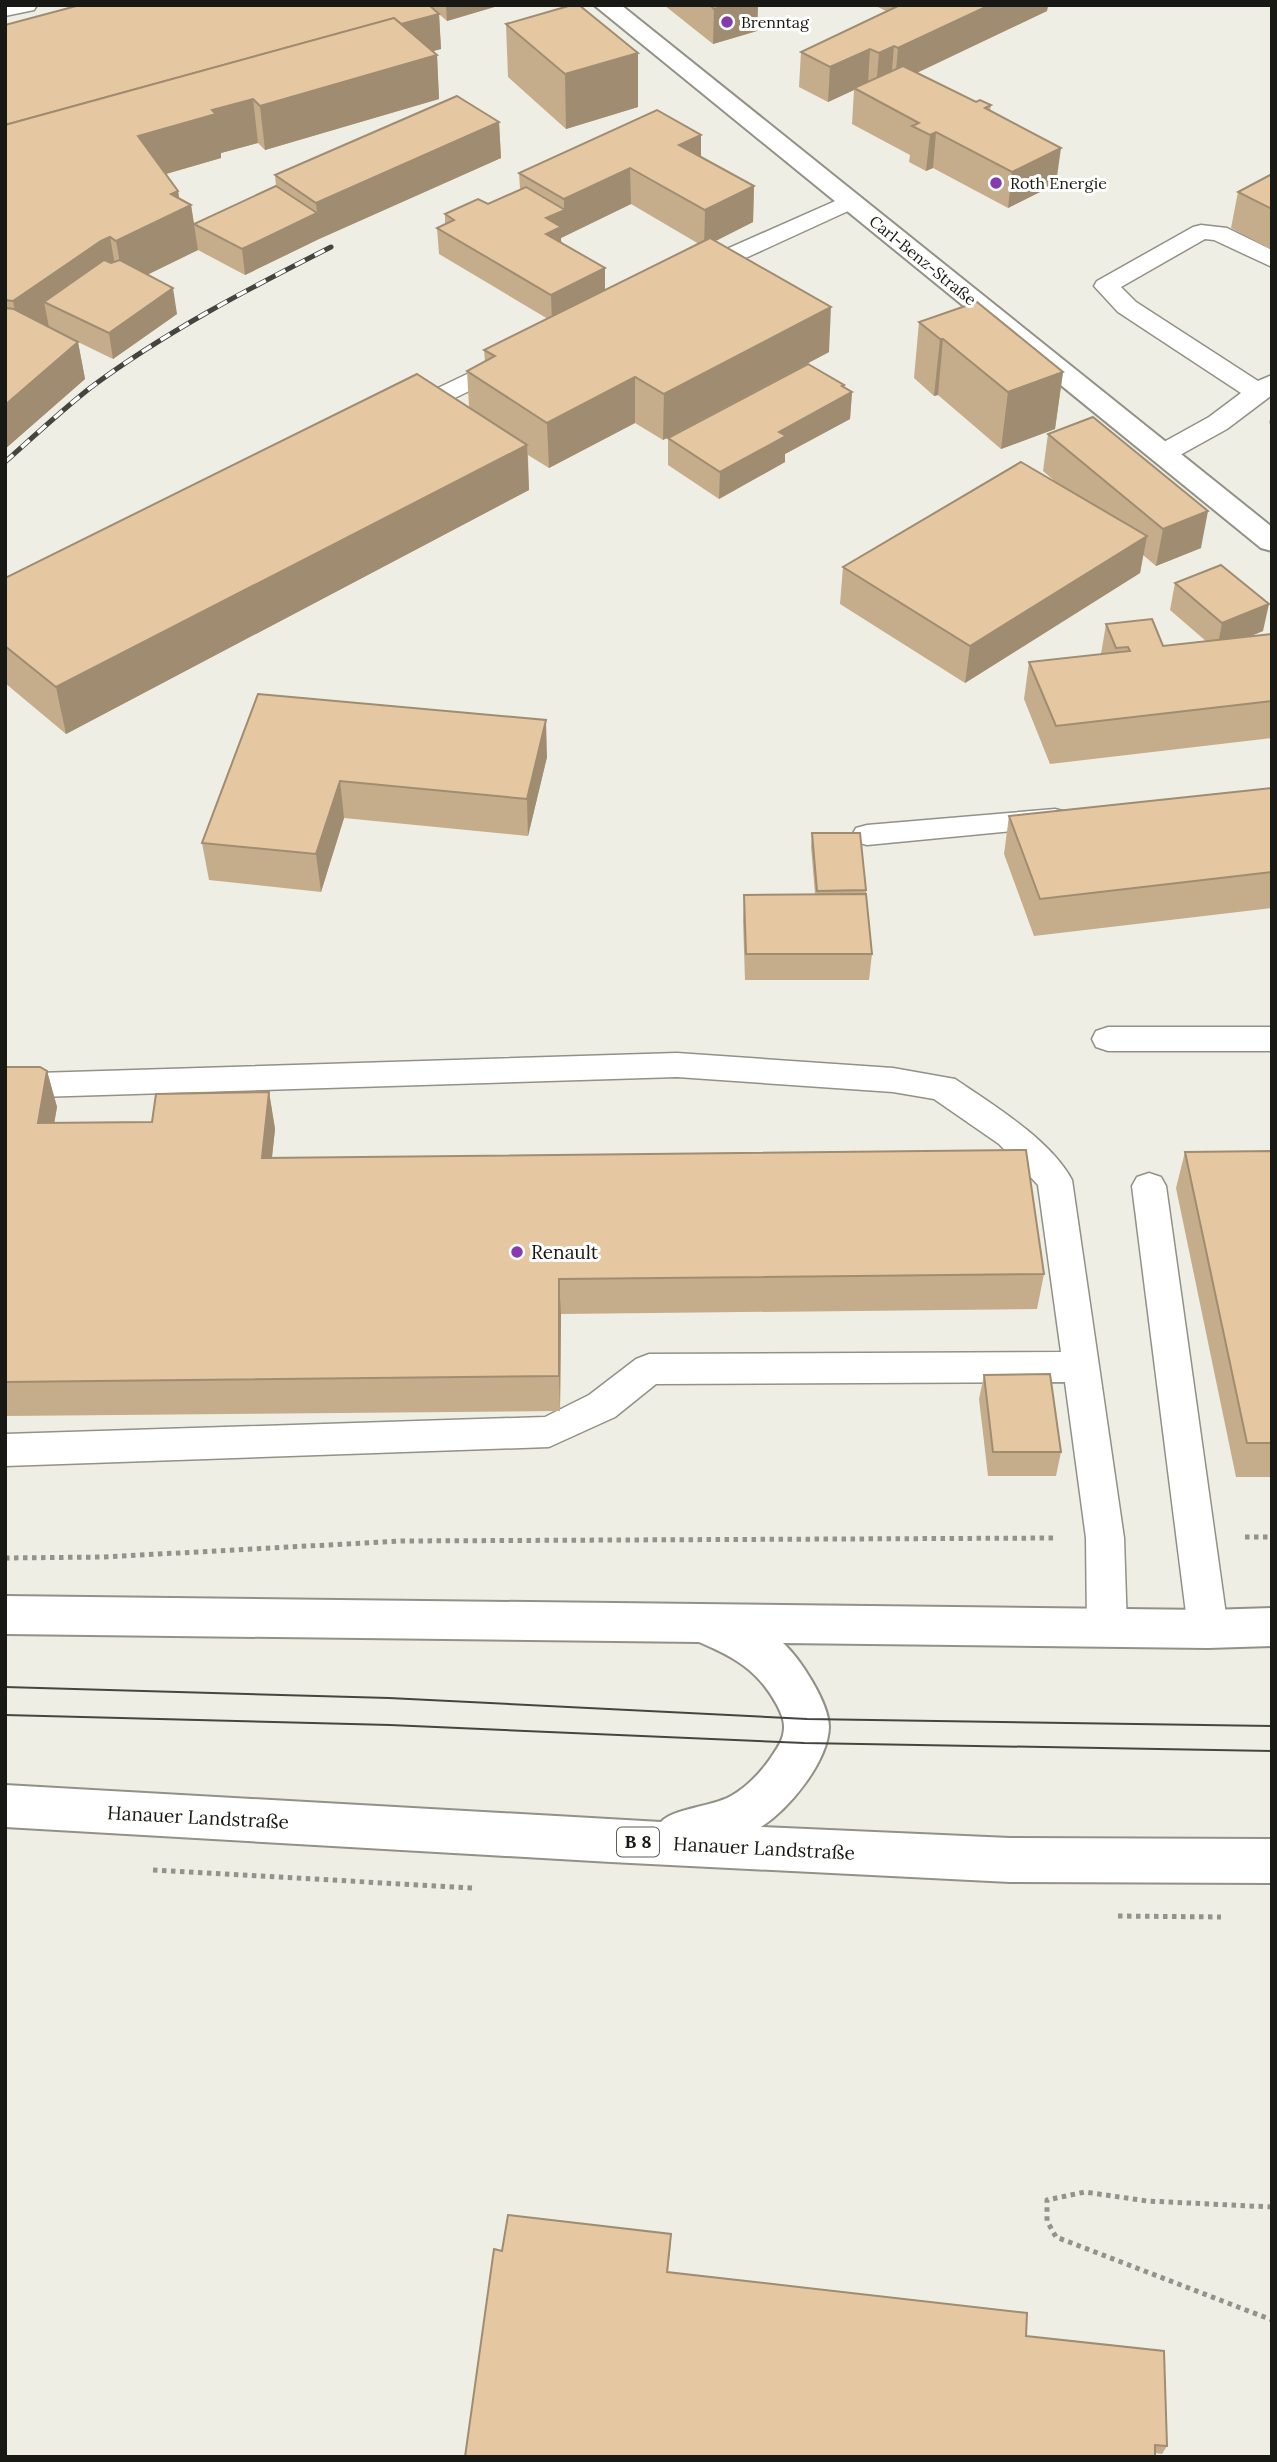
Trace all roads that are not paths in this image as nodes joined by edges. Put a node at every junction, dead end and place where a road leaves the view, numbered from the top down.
1 (26, 5) edge
2 (606, 5) edge
3 (5, 10) edge
4 (850, 201) junction
5 (1272, 260) edge
6 (667, 285) edge
7 (529, 352) edge
8 (1265, 388) edge
9 (379, 425) edge
10 (1162, 454) junction
11 (1272, 542) edge
12 (1083, 817) edge
13 (867, 835) dead end
14 (1108, 1039) dead end
15 (1272, 1040) edge
16 (5, 1086) edge
17 (1149, 1186) dead end
18 (1081, 1367) junction
19 (5, 1450) edge
20 (5, 1615) edge
21 (698, 1624) junction
22 (1272, 1627) edge
23 (1107, 1628) junction
24 (1208, 1629) junction
25 (5, 1806) edge
26 (611, 1841) junction
27 (1272, 1861) edge

1 - 3 lane
2 - 4 main road, Carl-Benz-Straße
4 - 6 lane
4 - 10 main road, Carl-Benz-Straße
5 - 8 lane
7 - 9 lane
8 - 10 lane
10 - 11 main road, Carl-Benz-Straße
12 - 13 lane
14 - 15 lane
16 - 18 lane
17 - 24 lane
18 - 19 lane
18 - 23 lane
20 - 21 main road
21 - 23 main road
21 - 26 main road
22 - 24 main road
23 - 24 main road
25 - 26 main road, Hanauer Landstraße / B 8
26 - 27 main road, Hanauer Landstraße / B 8

